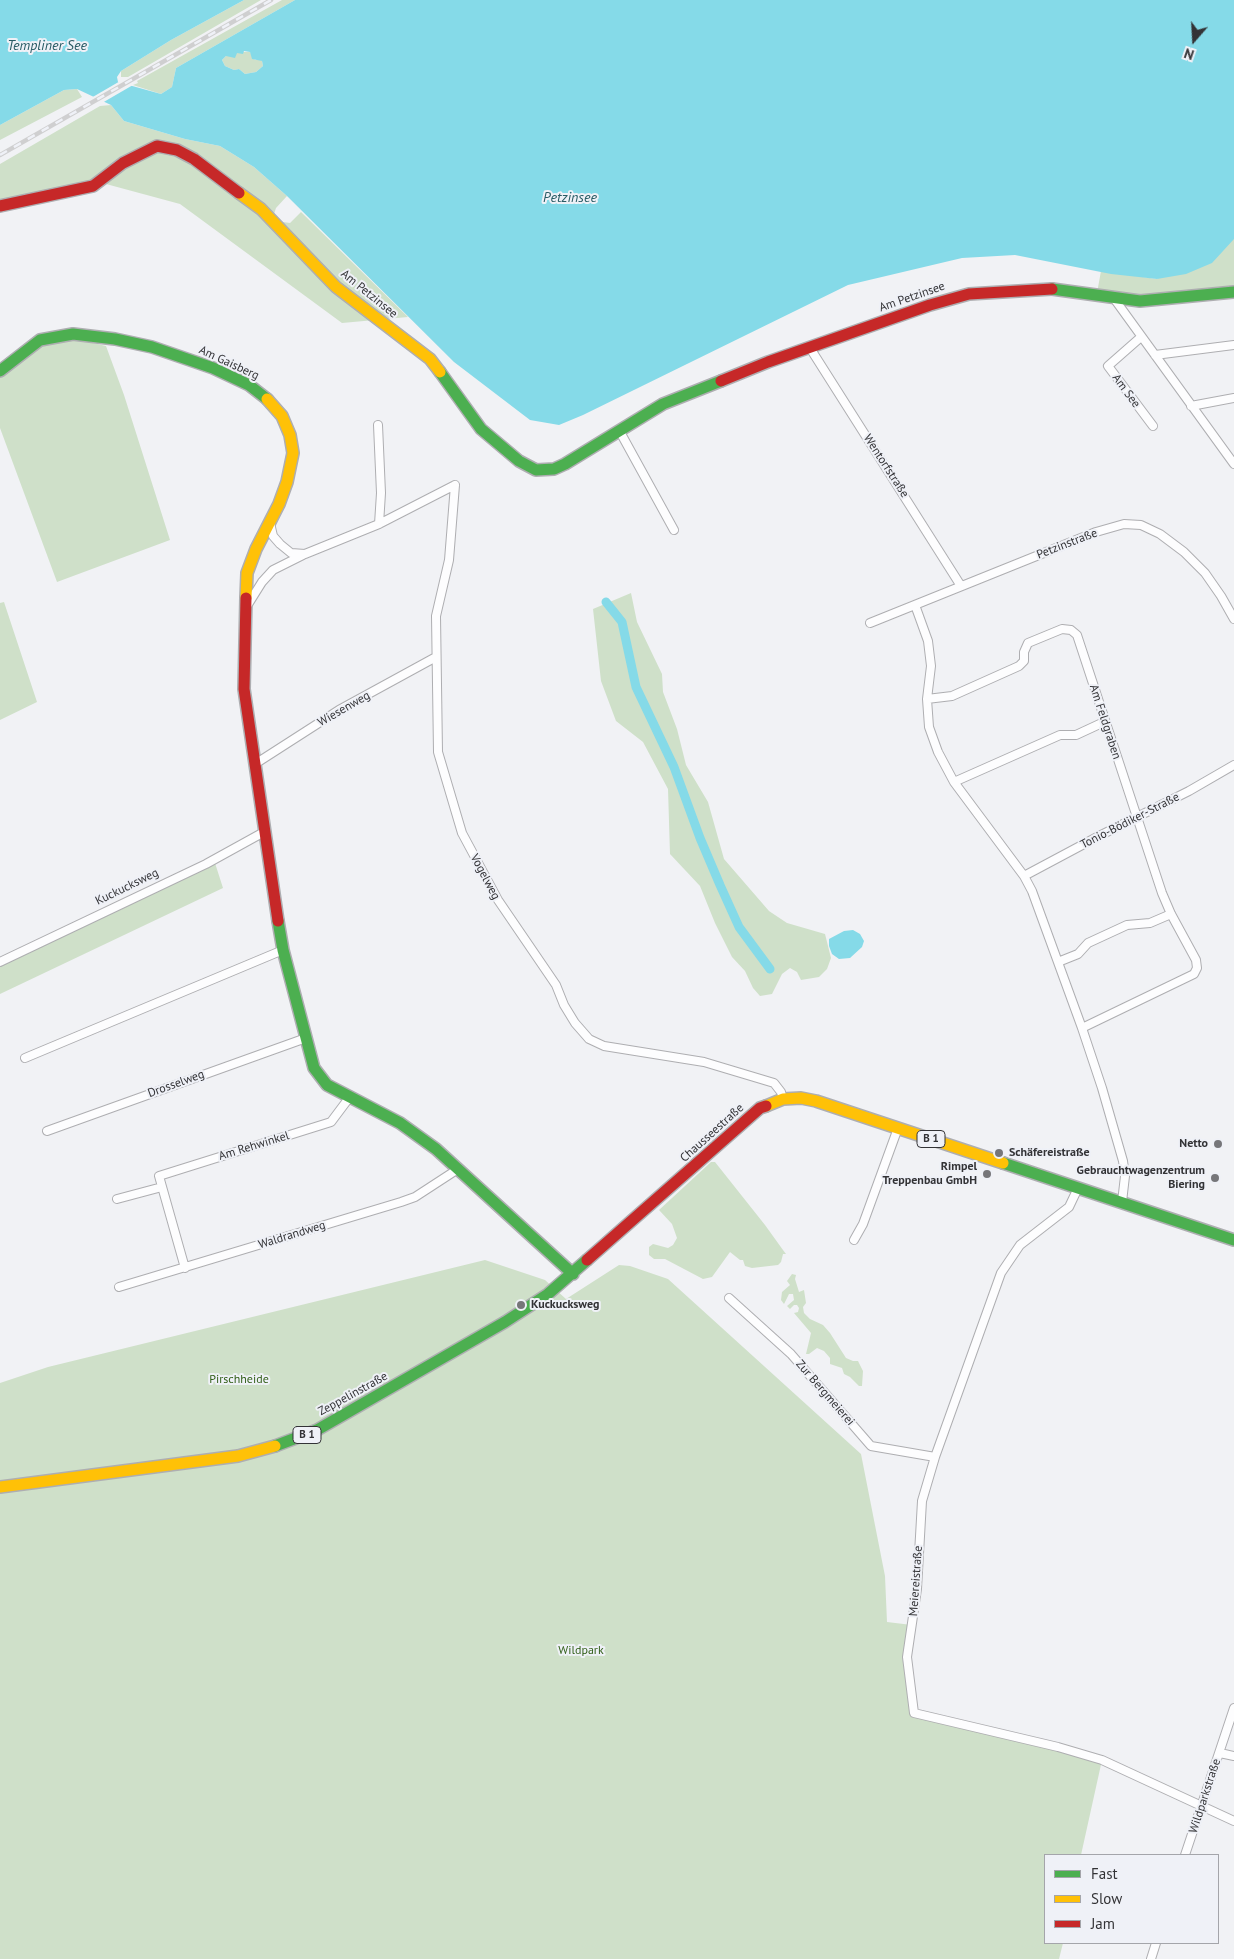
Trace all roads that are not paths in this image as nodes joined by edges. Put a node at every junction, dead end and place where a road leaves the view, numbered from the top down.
1 (0, 206) edge
2 (1234, 292) edge
3 (1113, 297) junction
4 (1141, 337) junction
5 (1234, 345) edge
6 (810, 348) junction
7 (1155, 355) junction
8 (0, 371) edge
9 (1234, 398) edge
10 (1192, 406) junction
11 (378, 425) dead end
12 (1153, 426) dead end
13 (618, 430) junction
14 (1234, 464) edge
15 (270, 522) junction
16 (379, 524) junction
17 (674, 530) dead end
18 (305, 554) junction
19 (961, 586) junction
20 (915, 605) junction
21 (246, 609) junction
22 (1234, 620) edge
23 (870, 623) dead end
24 (436, 657) junction
25 (927, 699) junction
26 (1104, 722) junction
27 (255, 764) junction
28 (1234, 765) edge
29 (954, 782) junction
30 (1137, 819) junction
31 (264, 832) junction
32 (1024, 876) junction
33 (1171, 914) junction
34 (283, 950) junction
35 (0, 962) edge
36 (1058, 962) junction
37 (1082, 1028) junction
38 (306, 1038) junction
39 (25, 1058) dead end
40 (349, 1098) junction
41 (783, 1099) junction
42 (898, 1128) junction
43 (47, 1130) dead end
44 (458, 1169) junction
45 (162, 1187) junction
46 (1078, 1188) junction
47 (117, 1199) dead end
48 (1122, 1202) junction
49 (854, 1240) dead end
50 (1234, 1240) edge
51 (185, 1268) junction
52 (573, 1274) junction
53 (119, 1287) dead end
54 (728, 1298) dead end
55 (936, 1457) junction
56 (0, 1488) edge
57 (1234, 1708) edge
58 (1220, 1752) junction
59 (1234, 1756) edge
60 (1202, 1806) junction
61 (1234, 1821) edge
62 (1185, 1854) edge
63 (1156, 1944) edge
64 (1151, 1959) edge

1 - 13 street, Am Petzinsee
2 - 3 street, Am Petzinsee
3 - 4 street
3 - 6 street, Am Petzinsee
4 - 7 street
4 - 12 street, Am See
5 - 7 street
6 - 13 street, Am Petzinsee
6 - 19 street, Wentorfstraße
7 - 10 street
8 - 15 street, Am Gaisberg
9 - 10 street
10 - 14 street
11 - 16 street
13 - 17 street
15 - 18 street
15 - 21 street, Am Gaisberg
16 - 18 street
16 - 24 street, Vogelweg
18 - 21 street
19 - 20 street, Petzinstraße
19 - 22 street, Petzinstraße
20 - 23 street, Petzinstraße
20 - 25 street
21 - 27 street
24 - 27 street, Wiesenweg
24 - 41 street, Vogelweg
25 - 26 street, Am Feldgraben
25 - 29 street
26 - 29 street
26 - 30 street, Am Feldgraben
27 - 31 street
28 - 30 street, Tonio-Bödiker-Straße
29 - 32 street
30 - 32 street, Tonio-Bödiker-Straße
30 - 33 street, Am Feldgraben
31 - 34 street
31 - 35 street, Kuckucksweg
32 - 36 street
33 - 36 street
33 - 37 street, Am Feldgraben
34 - 38 street
34 - 39 street
36 - 37 street
37 - 48 street
38 - 40 street
38 - 43 street, Drosselweg
40 - 44 street
40 - 45 street, Am Rehwinkel
41 - 42 street, Chausseestraße / B 1
41 - 52 street, Chausseestraße / B 1
42 - 46 street, Chausseestraße / B 1
42 - 49 street
44 - 51 street, Waldrandweg
44 - 52 street
45 - 47 street
45 - 51 street
46 - 48 street, B 1
46 - 55 street, Meiereistraße
48 - 50 street, B 1
51 - 53 street, Waldrandweg
52 - 56 street, Zeppelinstraße / B 1
54 - 55 street, Zur Bergmeierei
55 - 60 street, Meiereistraße
57 - 58 street, Wildparkstraße
58 - 59 street
58 - 60 street, Wildparkstraße
60 - 61 street
60 - 62 street, Wildparkstraße
63 - 64 street

